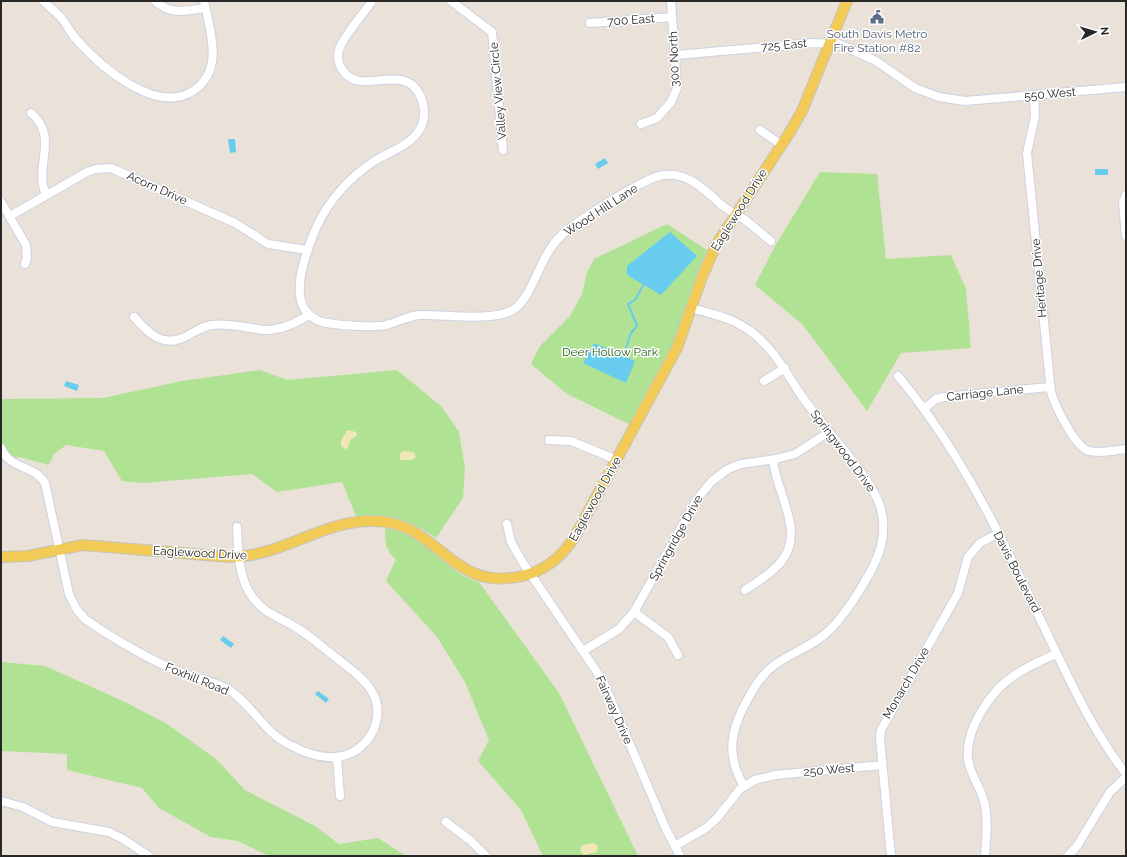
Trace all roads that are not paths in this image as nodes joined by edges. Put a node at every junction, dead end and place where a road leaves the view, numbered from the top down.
1 (43, 1) edge
2 (155, 1) edge
3 (372, 1) edge
4 (451, 1) edge
5 (671, 1) edge
6 (847, 1) edge
7 (205, 4) edge
8 (672, 17) junction
9 (590, 23) dead end
10 (830, 43) junction
11 (676, 55) junction
12 (1126, 87) edge
13 (1034, 95) junction
14 (975, 101) joint
15 (31, 113) dead end
16 (641, 124) dead end
17 (760, 130) dead end
18 (782, 145) junction
19 (502, 150) dead end
20 (46, 194) junction
21 (1126, 195) edge
22 (1, 202) edge
23 (735, 214) junction
24 (10, 216) junction
25 (1126, 236) edge
26 (771, 241) dead end
27 (307, 250) junction
28 (25, 264) dead end
29 (692, 308) junction
30 (309, 315) junction
31 (134, 317) dead end
32 (785, 368) junction
33 (898, 376) dead end
34 (764, 381) dead end
35 (1049, 387) junction
36 (924, 409) junction
37 (829, 432) junction
38 (549, 440) dead end
39 (1, 448) edge
40 (1126, 449) edge
41 (617, 460) junction
42 (773, 460) junction
43 (507, 524) dead end
44 (237, 527) dead end
45 (997, 534) junction
46 (60, 548) junction
47 (1, 557) edge
48 (239, 557) junction
49 (530, 574) junction
50 (745, 590) dead end
51 (634, 612) junction
52 (583, 651) junction
53 (1056, 654) junction
54 (678, 655) dead end
55 (336, 757) junction
56 (882, 765) junction
57 (1126, 774) edge
58 (1126, 778) edge
59 (744, 786) junction
60 (340, 796) dead end
61 (1, 801) edge
62 (446, 822) dead end
63 (675, 846) junction
64 (149, 856) edge
65 (486, 856) edge
66 (680, 856) edge
67 (891, 856) edge
68 (986, 856) edge
69 (1068, 856) edge

1 - 7 street
2 - 7 street
3 - 27 street
4 - 19 street, Valley View Circle
5 - 8 street, 300 North
6 - 10 main road, Eaglewood Drive
8 - 9 street, 700 East
8 - 11 street, 300 North
10 - 11 street, 725 East
10 - 14 street, 725 East
10 - 18 main road, Eaglewood Drive
11 - 16 street, 300 North
12 - 13 street, 550 West
13 - 14 street, 550 West
13 - 35 street, Heritage Drive
15 - 20 street
17 - 18 street
18 - 23 main road, Eaglewood Drive
20 - 24 street, Acorn Drive
20 - 27 street, Acorn Drive
21 - 25 street
22 - 24 street
23 - 26 street, Wood Hill Lane
23 - 29 main road, Eaglewood Drive
23 - 30 street, Wood Hill Lane
24 - 28 street
27 - 30 street
29 - 32 street, Springwood Drive
29 - 41 main road, Eaglewood Drive
30 - 31 street
32 - 34 street
32 - 37 street, Springwood Drive
33 - 36 street, Davis Boulevard
35 - 36 street, Carriage Lane
35 - 40 street, Heritage Drive
36 - 45 street, Davis Boulevard
37 - 42 street, Springridge Drive
37 - 59 street, Springwood Drive
38 - 41 street
39 - 46 street, Foxhill Road
41 - 49 main road, Eaglewood Drive
42 - 50 street
42 - 51 street, Springridge Drive
43 - 49 street, Fairway Drive
44 - 48 street, Foxhill Road
45 - 53 street, Davis Boulevard
45 - 56 street, Monarch Drive
46 - 47 main road, Eaglewood Drive
46 - 48 main road, Eaglewood Drive
46 - 55 street, Foxhill Road
48 - 49 main road, Eaglewood Drive
48 - 55 street, Foxhill Road
49 - 52 street, Fairway Drive
51 - 52 street, Springridge Drive
51 - 54 street
52 - 63 street, Fairway Drive
53 - 57 street, Davis Boulevard
53 - 68 street
55 - 60 street
56 - 59 street, 250 West
56 - 67 street, Monarch Drive
58 - 69 street
59 - 63 street
61 - 64 street
62 - 65 street
63 - 66 street, Fairway Drive

